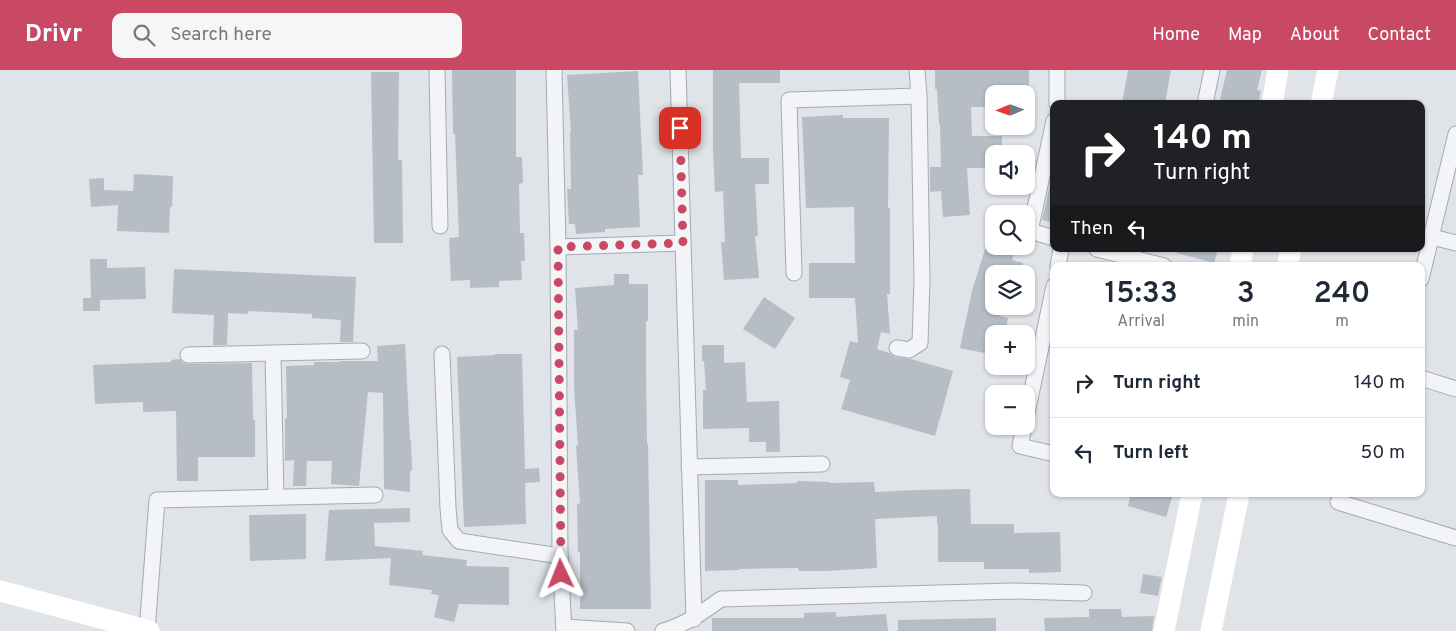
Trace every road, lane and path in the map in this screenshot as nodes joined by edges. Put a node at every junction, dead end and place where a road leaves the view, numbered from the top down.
1 (437, 70) edge
2 (554, 70) edge
3 (678, 70) edge
4 (917, 70) edge
5 (1057, 70) edge
6 (1212, 70) edge
7 (1278, 70) edge
8 (1328, 70) edge
9 (919, 96) junction
10 (1057, 100) edge
11 (1206, 100) edge
12 (1273, 100) edge
13 (1322, 100) edge
14 (1456, 134) edge
15 (1050, 155) edge
16 (440, 226) dead end
17 (1050, 237) edge
18 (1432, 237) junction
19 (683, 243) junction
20 (1456, 243) edge
21 (558, 247) junction
22 (1109, 252) edge
23 (1148, 262) edge
24 (1425, 263) edge
25 (794, 273) dead end
26 (1050, 327) edge
27 (897, 348) dead end
28 (362, 351) dead end
29 (273, 353) junction
30 (442, 354) dead end
31 (188, 355) dead end
32 (1425, 379) edge
33 (1035, 385) edge
34 (1456, 389) edge
35 (1022, 435) edge
36 (1050, 453) edge
37 (822, 464) dead end
38 (689, 467) junction
39 (375, 495) dead end
40 (276, 497) junction
41 (1191, 497) edge
42 (1238, 497) edge
43 (1338, 502) dead end
44 (1456, 538) edge
45 (560, 556) junction
46 (0, 591) edge
47 (1084, 593) dead end
48 (694, 619) junction
49 (564, 629) edge
50 (148, 631) edge
51 (627, 631) edge
52 (663, 631) edge
53 (1164, 631) edge
54 (1210, 631) edge

1 - 16 street
2 - 21 street
3 - 19 street
4 - 9 street
5 - 10 street
6 - 11 street
7 - 12 street
8 - 13 street
9 - 25 street
9 - 27 street
14 - 18 street
15 - 17 street
18 - 20 street
18 - 24 street
19 - 21 street
19 - 38 street
21 - 45 street
22 - 23 street
26 - 33 street
28 - 29 street
29 - 31 street
29 - 40 street
30 - 45 street
32 - 34 street
35 - 36 street
37 - 38 street
38 - 48 street
39 - 40 street
40 - 50 street
41 - 53 street
42 - 54 street
43 - 44 street
45 - 49 street
46 - 50 street
47 - 48 street
48 - 52 street
49 - 51 street

